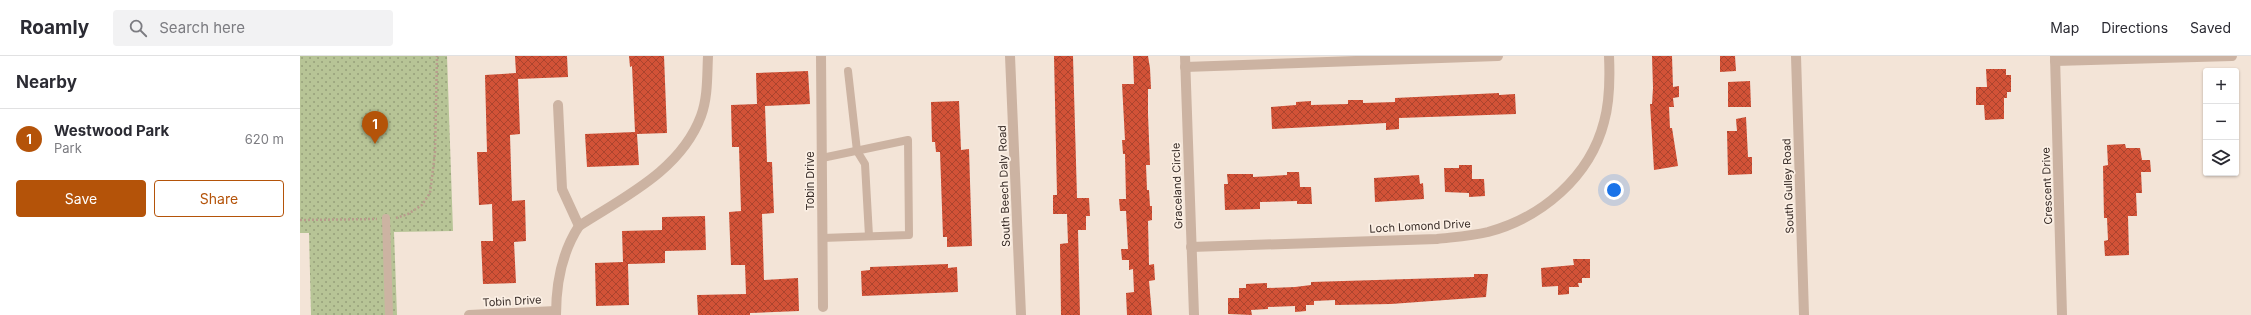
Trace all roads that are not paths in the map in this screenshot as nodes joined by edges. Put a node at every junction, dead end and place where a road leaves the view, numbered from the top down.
1 (708, 56) edge
2 (821, 56) edge
3 (1010, 56) edge
4 (1185, 56) edge
5 (1498, 56) edge
6 (1609, 56) edge
7 (1796, 56) edge
8 (2232, 56) edge
9 (2055, 59) edge
10 (1185, 67) junction
11 (848, 71) dead end
12 (558, 105) dead end
13 (857, 151) junction
14 (822, 158) junction
15 (386, 218) road end
16 (579, 226) junction
17 (869, 236) junction
18 (822, 238) junction
19 (1191, 247) junction
20 (823, 307) dead end
21 (556, 313) edge
22 (389, 315) edge
23 (470, 315) edge
24 (1021, 315) edge
25 (1194, 315) edge
26 (1804, 315) edge
27 (2062, 315) edge

1 - 16 street, Tobin Drive
2 - 14 street, Tobin Drive
3 - 24 street, South Beech Daly Road
4 - 10 street, Graceland Circle
5 - 10 street
6 - 19 street, Loch Lomond Drive
7 - 26 street, South Gulley Road
8 - 9 street
9 - 27 street, Crescent Drive
10 - 19 street, Graceland Circle
11 - 13 lane
12 - 16 street
13 - 14 lane
13 - 17 lane
13 - 17 lane
14 - 18 street, Tobin Drive
15 - 22 lane
16 - 21 street, Tobin Drive
17 - 18 lane
18 - 20 street, Tobin Drive
19 - 25 street, Graceland Circle
21 - 23 street, Tobin Drive

